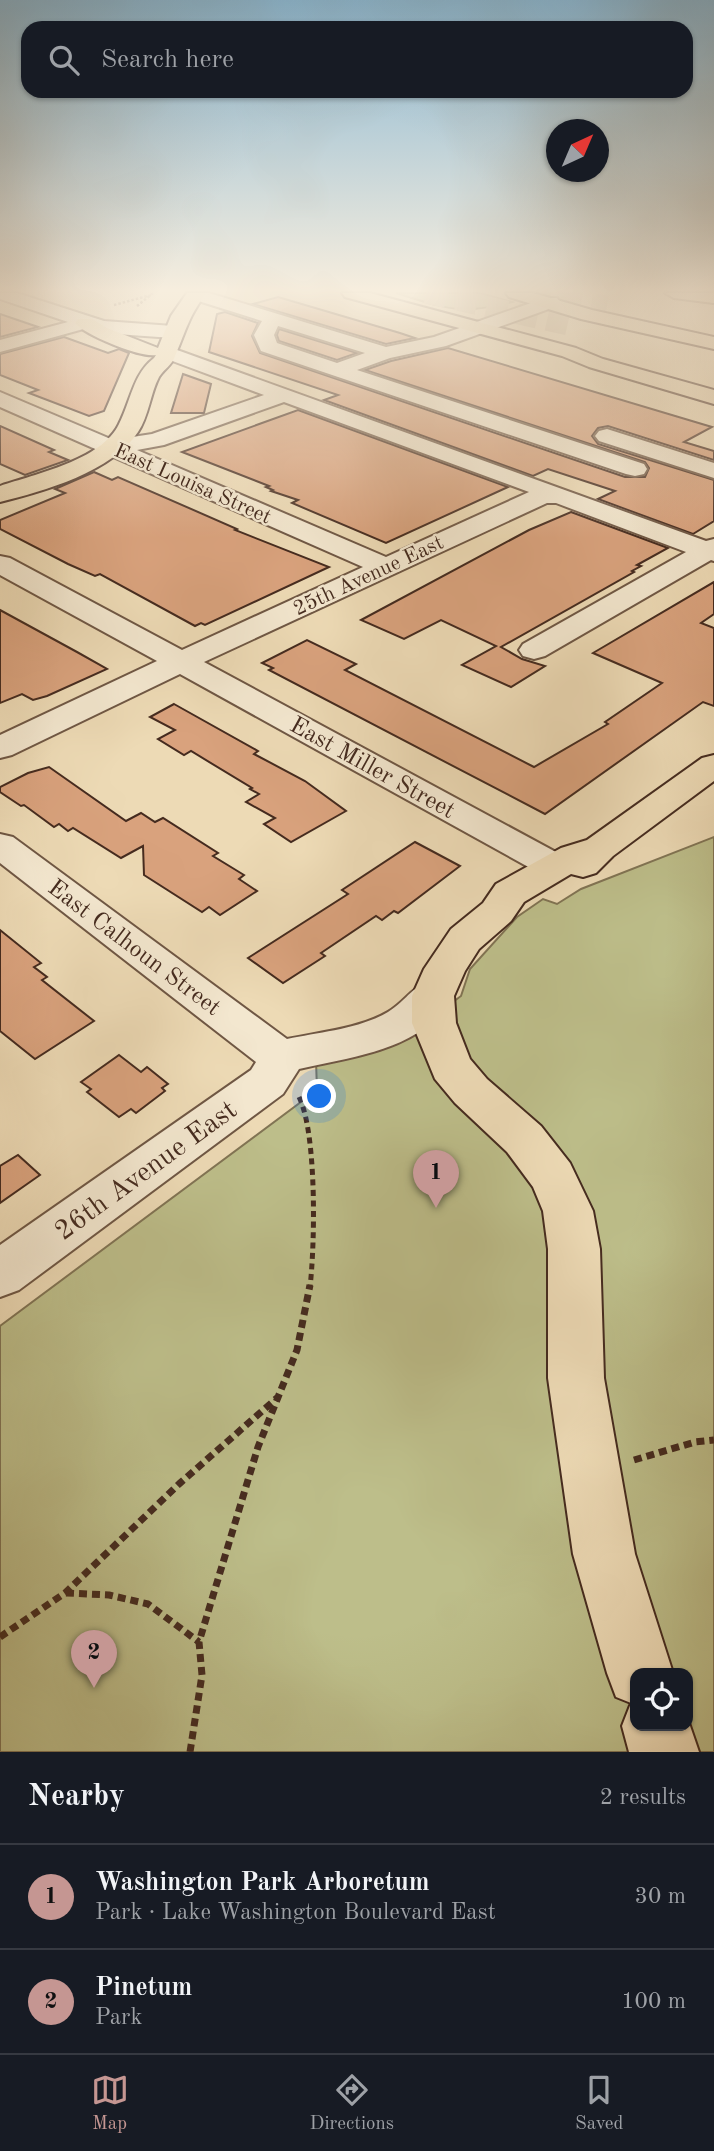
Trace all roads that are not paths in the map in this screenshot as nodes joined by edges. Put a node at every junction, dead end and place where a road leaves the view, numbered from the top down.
1 (144, 375) edge
2 (240, 375) edge
3 (351, 375) edge
4 (637, 375) edge
5 (284, 395) junction
6 (714, 397) edge
7 (0, 399) edge
8 (471, 415) junction
9 (407, 440) junction
10 (112, 447) junction
11 (673, 457) junction
12 (635, 468) junction
13 (714, 471) edge
14 (552, 493) junction
15 (0, 494) edge
16 (711, 550) edge
17 (0, 564) edge
18 (386, 567) junction
19 (534, 650) dead end
20 (181, 662) junction
21 (0, 748) edge
22 (714, 765) edge
23 (0, 845) edge
24 (600, 848) junction
25 (554, 866) junction
26 (498, 912) junction
27 (433, 996) junction
28 (282, 1067) junction
29 (0, 1274) edge
30 (638, 1668) edge
31 (658, 1731) edge
32 (664, 1752) edge

1 - 10 main road
2 - 5 street
3 - 8 street
4 - 6 main road
5 - 9 street
5 - 10 street
7 - 10 street, East Louisa Street
8 - 9 street
8 - 11 street
8 - 12 street
9 - 14 street
10 - 15 main road
10 - 18 street, East Louisa Street
11 - 12 street, 25th Avenue East
11 - 13 street
12 - 14 street, 25th Avenue East
14 - 16 street
14 - 18 street, 25th Avenue East
16 - 19 street
17 - 20 street, East Miller Street
18 - 20 street, 25th Avenue East
20 - 21 street, 25th Avenue East
20 - 25 street, East Miller Street
22 - 24 main road
23 - 28 street, East Calhoun Street
24 - 25 main road
24 - 26 main road
25 - 26 main road
26 - 27 main road
27 - 28 street
27 - 30 main road
28 - 29 street, 26th Avenue East
31 - 32 main road

